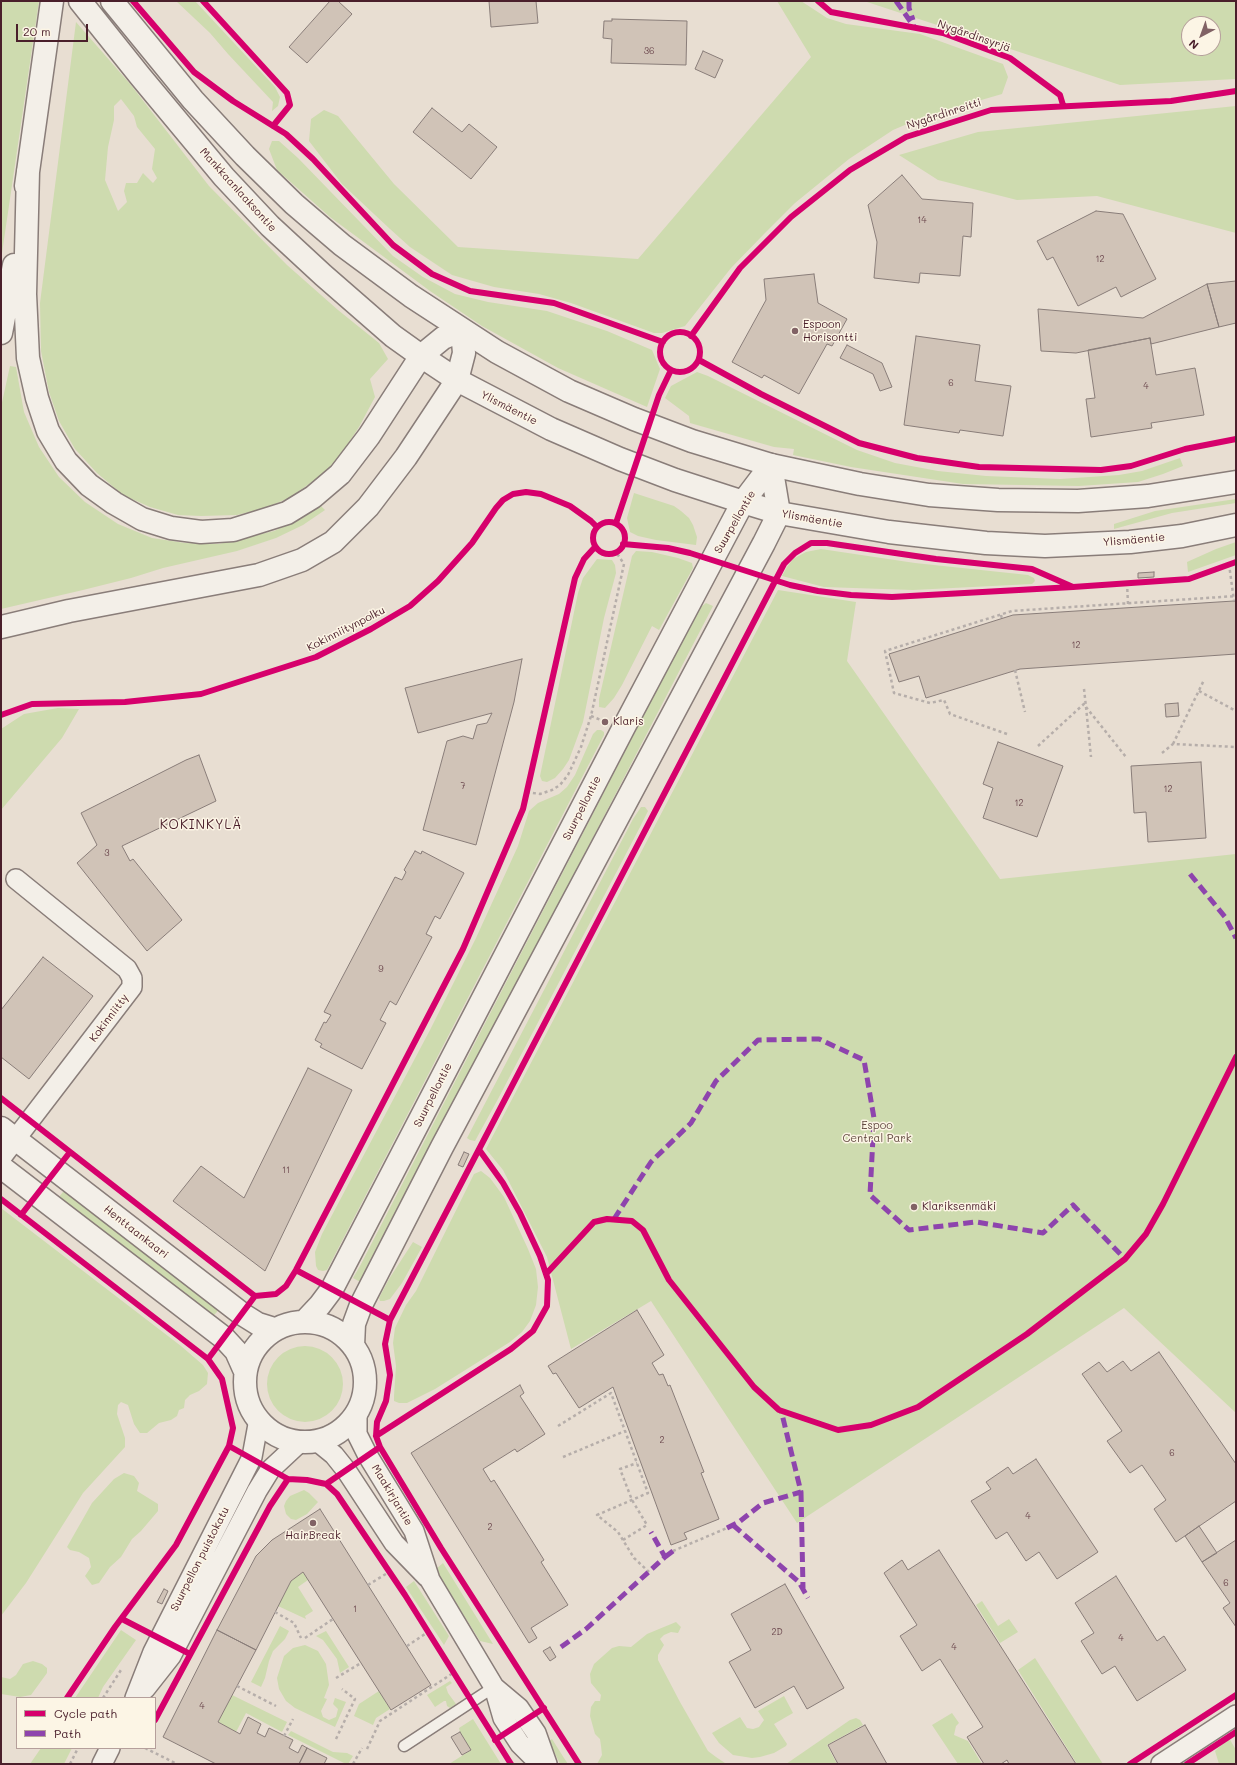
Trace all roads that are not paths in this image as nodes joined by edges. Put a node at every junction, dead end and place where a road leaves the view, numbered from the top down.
1 (52, 1) edge
2 (80, 1) edge
3 (112, 1) edge
4 (28, 171) junction
5 (462, 330) junction
6 (1, 333) edge
7 (421, 356) junction
8 (457, 380) junction
9 (770, 465) junction
10 (1236, 482) edge
11 (743, 502) junction
12 (779, 513) junction
13 (1236, 525) edge
14 (2, 626) edge
15 (16, 879) dead end
16 (8, 1133) edge
17 (1, 1158) edge
18 (1, 1167) edge
19 (304, 1322) junction
20 (274, 1329) junction
21 (353, 1346) junction
22 (244, 1369) junction
23 (357, 1411) junction
24 (259, 1419) junction
25 (308, 1442) junction
26 (430, 1580) junction
27 (494, 1687) junction
28 (137, 1697) edge
29 (138, 1697) edge
30 (1236, 1715) edge
31 (404, 1746) dead end
32 (110, 1749) edge
33 (102, 1764) edge
34 (540, 1764) edge
35 (547, 1764) edge
36 (1161, 1764) edge

1 - 4 main road
2 - 7 main road, Mankkaanlaaksontie
3 - 5 main road
4 - 6 main road
4 - 7 main road
5 - 7 main road
5 - 8 main road
5 - 9 main road
7 - 8 main road, Ylismäentie
8 - 11 main road, Ylismäentie
8 - 14 main road
9 - 10 main road
9 - 11 main road, Suurpellontie
9 - 12 main road
11 - 12 main road, Ylismäentie
11 - 19 main road, Suurpellontie
12 - 13 main road, Ylismäentie
12 - 21 main road
15 - 16 street, Kokinniitty
16 - 17 street, Kokinniitty
16 - 20 main road, Henttaankaari
18 - 22 main road
19 - 20 main road
19 - 21 main road
20 - 22 main road
21 - 23 main road
22 - 24 main road
23 - 25 main road
23 - 26 street, Maakirjantie
24 - 25 main road
24 - 28 street, Suurpellon puistokatu
25 - 26 street, Maakirjantie
25 - 29 street, Suurpellon puistokatu
26 - 27 street, Maakirjantie
27 - 31 lane
27 - 34 street, Maakirjantie
27 - 35 street, Maakirjantie
30 - 36 street
32 - 33 street

